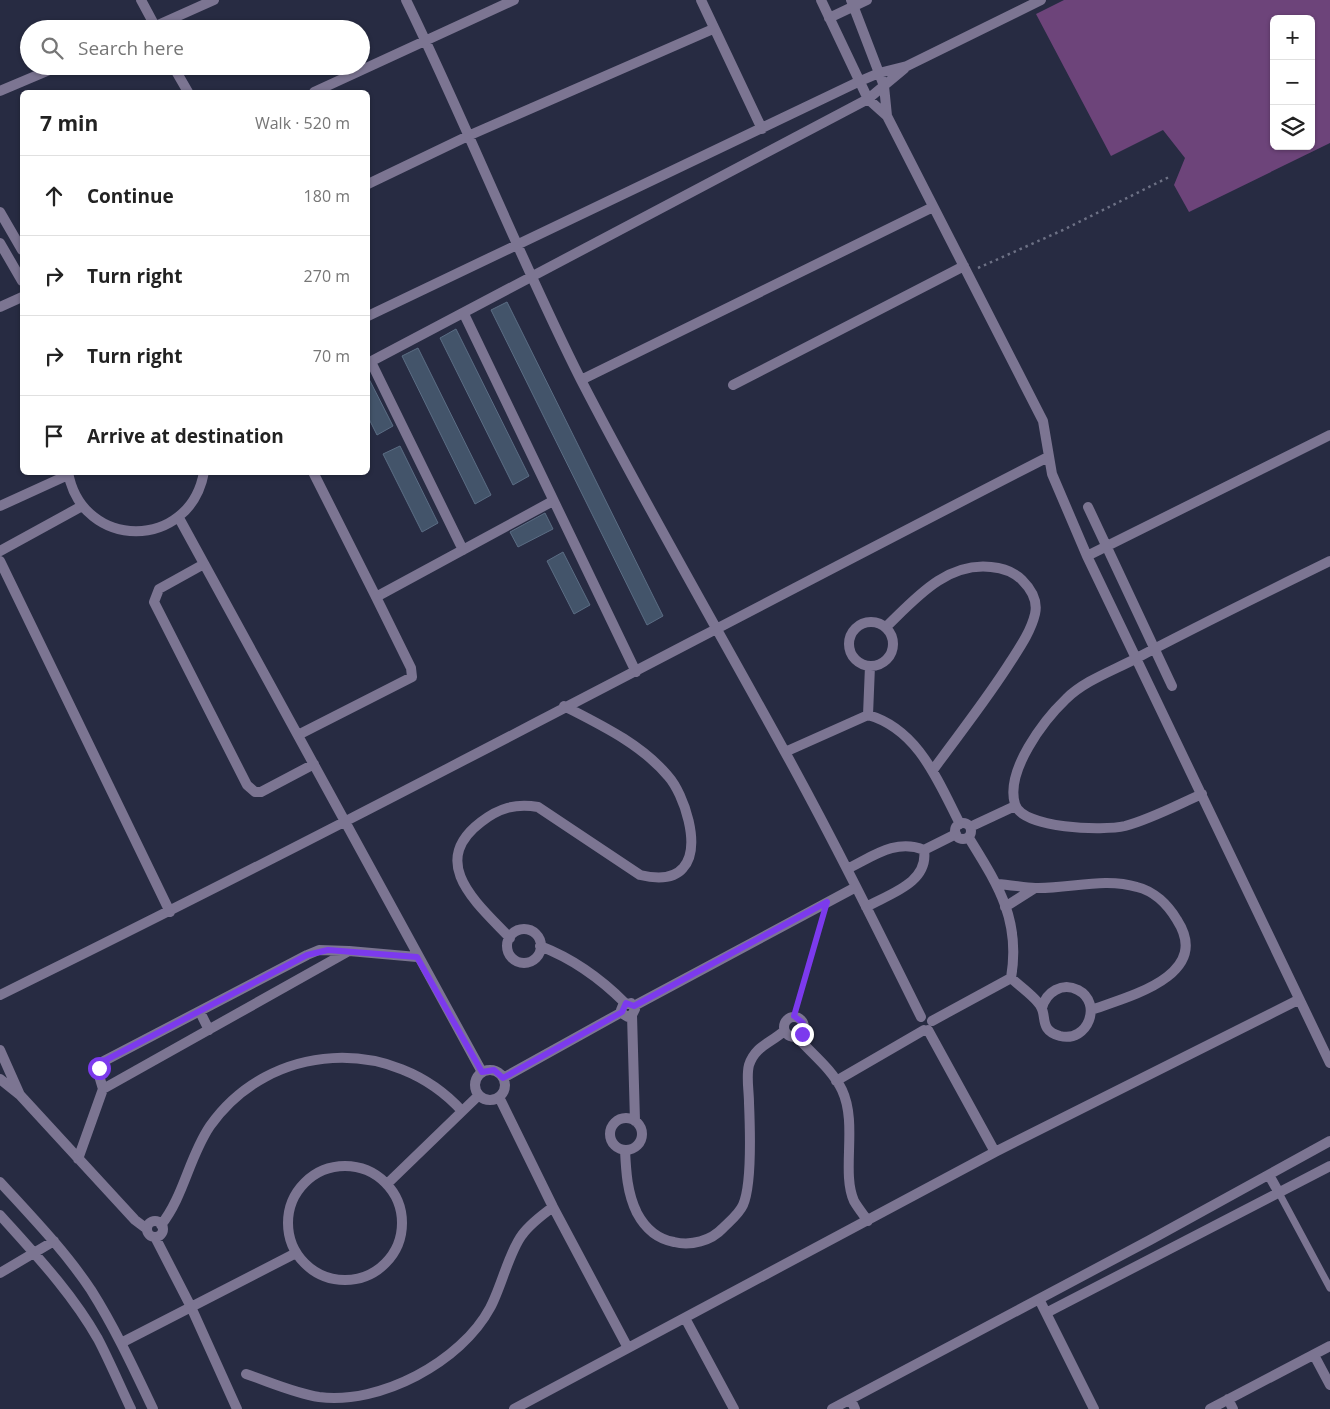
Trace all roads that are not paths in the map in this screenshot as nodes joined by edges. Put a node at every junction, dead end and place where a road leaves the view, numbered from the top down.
1 (142, 0) edge
2 (214, 0) edge
3 (406, 0) edge
4 (514, 0) edge
5 (701, 0) edge
6 (821, 0) edge
7 (868, 0) edge
8 (1041, 0) edge
9 (853, 4) edge
10 (829, 18) junction
11 (149, 20) edge
12 (170, 20) edge
13 (713, 29) junction
14 (425, 40) junction
15 (370, 66) edge
16 (907, 66) junction
17 (879, 74) junction
18 (38, 75) edge
19 (178, 75) edge
20 (350, 75) edge
21 (858, 82) junction
22 (884, 86) junction
23 (187, 90) edge
24 (318, 90) edge
25 (0, 91) edge
26 (868, 99) junction
27 (888, 116) junction
28 (762, 129) junction
29 (468, 136) junction
30 (370, 183) edge
31 (933, 207) junction
32 (0, 212) edge
33 (0, 244) edge
34 (517, 244) junction
35 (20, 247) edge
36 (966, 269) junction
37 (20, 278) edge
38 (532, 278) junction
39 (20, 298) edge
40 (0, 307) edge
41 (464, 314) junction
42 (370, 315) edge
43 (370, 361) edge
44 (370, 364) edge
45 (581, 380) junction
46 (733, 385) dead end
47 (1330, 436) edge
48 (1048, 457) junction
49 (66, 475) edge
50 (68, 475) edge
51 (204, 475) edge
52 (315, 475) edge
53 (553, 501) junction
54 (0, 506) edge
55 (82, 506) junction
56 (1088, 507) dead end
57 (179, 518) junction
58 (1106, 545) junction
59 (462, 550) junction
60 (0, 551) edge
61 (1087, 556) junction
62 (0, 561) edge
63 (1330, 561) edge
64 (204, 564) junction
65 (376, 597) junction
66 (886, 627) junction
67 (714, 628) junction
68 (1154, 648) junction
69 (1136, 658) junction
70 (870, 666) junction
71 (636, 672) junction
72 (1172, 686) dead end
73 (564, 706) junction
74 (868, 715) junction
75 (298, 735) junction
76 (785, 752) junction
77 (314, 764) junction
78 (933, 770) junction
79 (1202, 794) junction
80 (1015, 806) junction
81 (346, 822) junction
82 (960, 824) junction
83 (970, 827) junction
84 (956, 834) junction
85 (969, 838) junction
86 (924, 850) junction
87 (847, 869) junction
88 (997, 884) junction
89 (856, 887) junction
90 (1035, 888) junction
91 (866, 907) junction
92 (1006, 907) junction
93 (170, 912) junction
94 (510, 938) junction
95 (540, 946) junction
96 (349, 951) junction
97 (417, 957) junction
98 (1011, 978) junction
99 (0, 996) edge
100 (1298, 1000) junction
101 (219, 1002) junction
102 (1042, 1008) junction
103 (629, 1009) junction
104 (1091, 1010) junction
105 (200, 1012) junction
106 (229, 1018) junction
107 (928, 1027) junction
108 (209, 1030) junction
109 (784, 1032) junction
110 (797, 1037) junction
111 (0, 1050) edge
112 (1330, 1063) edge
113 (482, 1072) junction
114 (503, 1078) junction
115 (0, 1080) edge
116 (836, 1080) junction
117 (103, 1089) junction
118 (20, 1095) junction
119 (479, 1095) junction
120 (499, 1097) junction
121 (462, 1112) junction
122 (635, 1121) junction
123 (1330, 1142) edge
124 (625, 1150) junction
125 (995, 1152) junction
126 (78, 1159) junction
127 (1330, 1166) edge
128 (1269, 1175) junction
129 (0, 1182) edge
130 (387, 1184) junction
131 (1279, 1193) junction
132 (553, 1207) junction
133 (0, 1215) edge
134 (868, 1220) junction
135 (162, 1224) junction
136 (147, 1229) junction
137 (155, 1237) junction
138 (54, 1241) junction
139 (34, 1253) junction
140 (296, 1253) junction
141 (0, 1272) edge
142 (1330, 1288) edge
143 (1039, 1299) junction
144 (191, 1307) junction
145 (1046, 1313) junction
146 (685, 1318) junction
147 (121, 1342) junction
148 (1330, 1346) edge
149 (628, 1348) junction
150 (1314, 1354) junction
151 (246, 1374) dead end
152 (1330, 1386) edge
153 (853, 1404) edge
154 (1231, 1404) edge
155 (131, 1409) edge
156 (153, 1409) edge
157 (237, 1409) edge
158 (514, 1409) edge
159 (734, 1409) edge
160 (832, 1409) edge
161 (1094, 1409) edge
162 (1210, 1409) edge

1 - 11 street
2 - 12 street
3 - 14 street
4 - 14 street
5 - 13 street
6 - 10 street
7 - 9 street
8 - 16 street
9 - 10 street
9 - 17 street
10 - 21 street
13 - 28 street
13 - 29 street
14 - 15 street
14 - 29 street
16 - 17 street
16 - 22 street
17 - 21 street
17 - 22 street
18 - 25 street
19 - 23 street
20 - 24 street
21 - 26 street
21 - 28 street
22 - 26 street
22 - 27 street
26 - 27 street
26 - 38 street
27 - 31 street
28 - 34 street
29 - 30 street
29 - 34 street
31 - 36 street
31 - 45 street
32 - 35 street
33 - 37 street
34 - 38 street
34 - 42 street
36 - 46 street
36 - 48 street
38 - 41 street
38 - 45 street
39 - 40 street
41 - 43 street
41 - 53 street
44 - 59 street
45 - 67 street
47 - 58 street
48 - 61 street
48 - 67 street
49 - 54 street
50 - 55 street
51 - 57 street
52 - 65 street
53 - 59 street
53 - 71 street
55 - 57 street
55 - 60 street
56 - 58 street
57 - 64 street
58 - 61 street
58 - 68 street
59 - 65 street
61 - 69 street
62 - 93 street
63 - 68 street
64 - 75 street
64 - 77 street
65 - 75 street
66 - 70 street
66 - 70 street
66 - 78 street
67 - 71 street
67 - 76 street
68 - 69 street
68 - 72 street
69 - 79 street
69 - 80 street
70 - 74 street
71 - 73 street
73 - 81 street
73 - 94 street
74 - 76 street
74 - 78 street
75 - 77 street
76 - 87 street
77 - 81 street
78 - 82 street
79 - 80 street
79 - 100 street
80 - 83 street
81 - 93 street
81 - 97 street
82 - 83 street
82 - 84 street
83 - 85 street
84 - 85 street
84 - 86 street
85 - 88 street
86 - 87 street
86 - 91 street
87 - 89 street
88 - 90 street
88 - 92 street
89 - 91 street
89 - 103 street
90 - 92 street
90 - 104 street
91 - 107 street
92 - 98 street
93 - 99 street
94 - 95 street
94 - 95 street
95 - 103 street
96 - 97 street
96 - 101 street
96 - 106 street
97 - 113 street
98 - 102 street
98 - 107 street
100 - 112 street
100 - 125 street
101 - 105 street
101 - 106 street
102 - 104 street
102 - 104 street
103 - 114 street
103 - 122 street
105 - 108 street
105 - 117 street
106 - 108 street
107 - 116 street
107 - 125 street
108 - 117 street
109 - 110 street
109 - 110 street
109 - 124 street
110 - 116 street
111 - 118 street
113 - 114 street
113 - 119 street
114 - 120 street
115 - 118 street
116 - 134 street
117 - 126 street
118 - 126 street
119 - 120 street
119 - 121 street
120 - 132 street
121 - 130 street
121 - 135 street
122 - 124 street
122 - 124 street
123 - 128 street
125 - 134 street
126 - 136 street
127 - 131 street
128 - 131 street
128 - 143 street
129 - 138 street
130 - 140 street
130 - 140 street
131 - 142 lane
131 - 145 street
132 - 149 street
132 - 151 street
133 - 139 street
134 - 146 street
135 - 136 street
135 - 137 street
136 - 137 street
137 - 144 street
138 - 139 street
138 - 147 street
139 - 141 street
139 - 155 street
140 - 144 street
143 - 145 street
143 - 153 street
144 - 147 street
144 - 157 street
145 - 161 street
146 - 149 street
146 - 159 street
147 - 156 street
148 - 150 street
149 - 158 street
150 - 152 street
150 - 154 street
153 - 160 street
154 - 162 street

